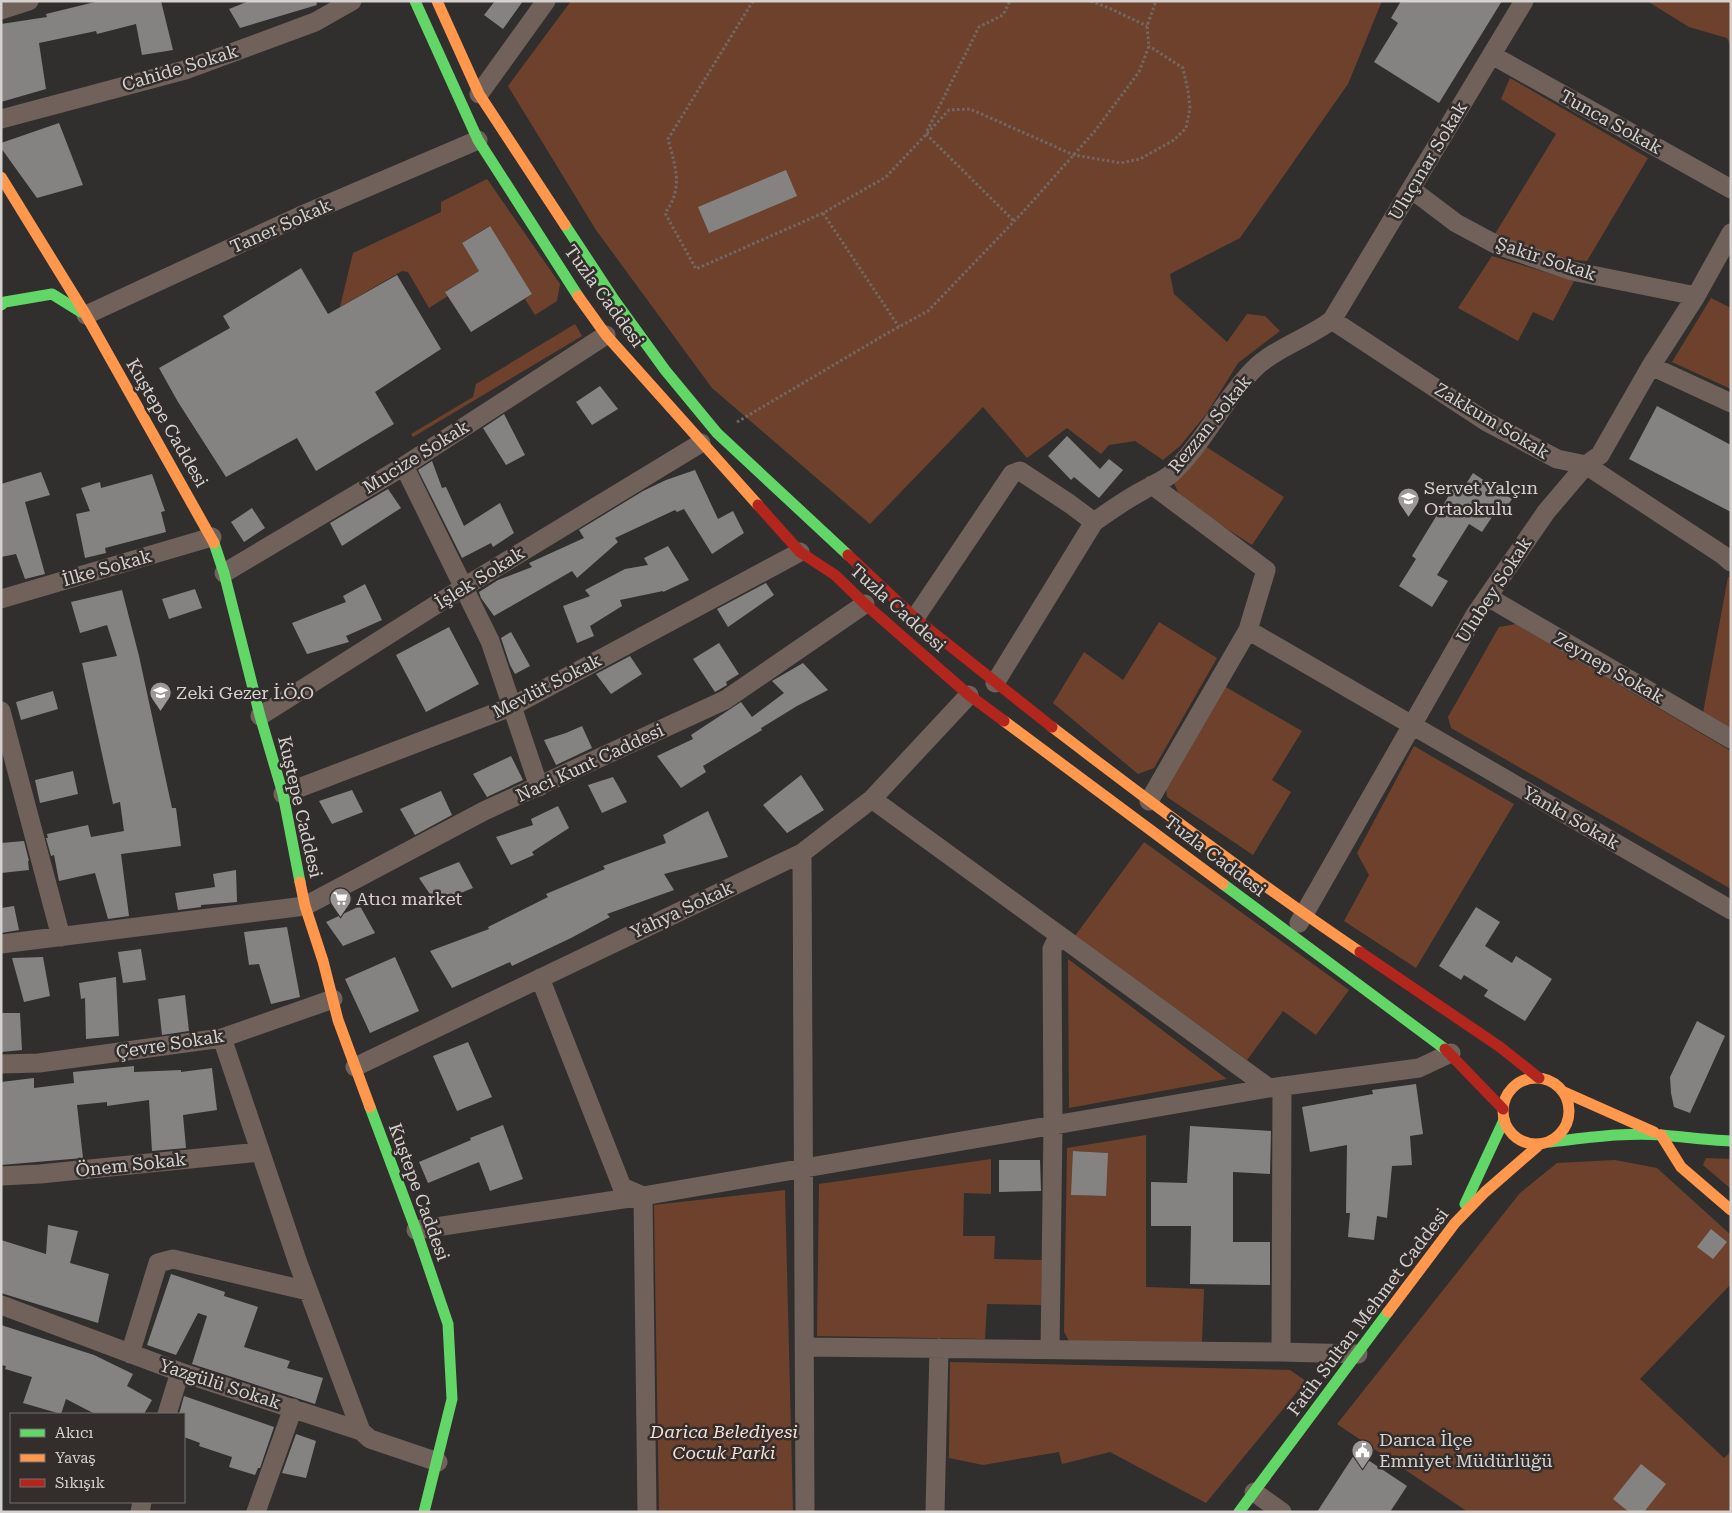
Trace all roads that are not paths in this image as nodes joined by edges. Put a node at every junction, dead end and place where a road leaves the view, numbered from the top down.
1 (29, 1) edge
2 (352, 1) edge
3 (415, 1) edge
4 (437, 1) edge
5 (546, 1) edge
6 (1524, 1) edge
7 (1, 10) edge
8 (1492, 54) junction
9 (479, 94) junction
10 (1, 119) edge
11 (478, 140) junction
12 (1, 177) edge
13 (1411, 189) junction
14 (1731, 190) edge
15 (1731, 233) edge
16 (1696, 296) junction
17 (1, 305) edge
18 (86, 315) junction
19 (1332, 320) junction
20 (606, 335) junction
21 (1650, 366) junction
22 (1731, 403) edge
23 (709, 438) junction
24 (1586, 465) junction
25 (404, 466) junction
26 (1152, 485) junction
27 (1094, 522) junction
28 (212, 537) junction
29 (800, 552) junction
30 (1731, 562) edge
31 (224, 573) junction
32 (464, 587) junction
33 (1488, 597) junction
34 (1, 599) edge
35 (865, 604) junction
36 (915, 618) junction
37 (1248, 630) junction
38 (995, 683) junction
39 (969, 695) junction
40 (511, 707) junction
41 (1, 710) edge
42 (260, 716) junction
43 (1412, 726) junction
44 (1731, 739) edge
45 (539, 787) junction
46 (283, 794) junction
47 (872, 799) junction
48 (1149, 801) junction
49 (802, 853) junction
50 (305, 906) junction
51 (1731, 910) edge
52 (1304, 914) junction
53 (1059, 935) junction
54 (1293, 936) junction
55 (61, 937) junction
56 (1, 944) edge
57 (540, 978) junction
58 (333, 999) junction
59 (222, 1038) junction
60 (1451, 1053) junction
61 (1, 1064) edge
62 (355, 1067) junction
63 (1539, 1078) junction
64 (1276, 1087) junction
65 (1564, 1092) junction
66 (1503, 1114) junction
67 (1053, 1126) junction
68 (1661, 1135) junction
69 (1731, 1141) edge
70 (1545, 1143) junction
71 (260, 1152) junction
72 (803, 1168) junction
73 (1, 1176) edge
74 (643, 1196) junction
75 (1731, 1210) edge
76 (1456, 1223) junction
77 (416, 1230) junction
78 (308, 1291) junction
79 (1, 1305) edge
80 (804, 1347) junction
81 (939, 1348) junction
82 (1050, 1350) junction
83 (1281, 1352) junction
84 (130, 1354) junction
85 (1358, 1354) junction
86 (180, 1372) junction
87 (293, 1408) junction
88 (167, 1413) edge
89 (361, 1431) junction
90 (438, 1462) junction
91 (1254, 1492) junction
92 (256, 1512) edge
93 (424, 1512) edge
94 (647, 1512) edge
95 (805, 1512) edge
96 (935, 1512) edge
97 (1238, 1512) edge
98 (1282, 1512) edge

1 - 7 street
2 - 10 street, Cahide Sokak
3 - 11 main road, Tuzla Caddesi
4 - 9 main road, Tuzla Caddesi
5 - 9 street
6 - 8 street, Uluçınar Sokak
8 - 13 street, Uluçınar Sokak
8 - 14 street, Tunca Sokak
9 - 23 main road, Tuzla Caddesi
11 - 18 street, Taner Sokak
11 - 20 main road, Tuzla Caddesi
12 - 18 main road, Kuştepe Caddesi
13 - 16 street, Şakir Sokak
13 - 19 street, Uluçınar Sokak
15 - 16 street, Ulubey Sokak
16 - 21 street, Ulubey Sokak
17 - 18 main road
18 - 28 main road, Kuştepe Caddesi
19 - 24 street, Zakkum Sokak
19 - 26 street, Rezzan Sokak
20 - 23 main road, Tuzla Caddesi
20 - 25 street, Mucize Sokak
21 - 22 street
21 - 24 street, Ulubey Sokak
23 - 29 main road, Tuzla Caddesi
23 - 32 street, İşlek Sokak
23 - 36 main road, Tuzla Caddesi
24 - 30 street, Zakkum Sokak
24 - 33 street, Ulubey Sokak
25 - 31 street, Mucize Sokak
25 - 32 street
26 - 27 street, Rezzan Sokak
26 - 37 street
27 - 36 street
27 - 38 street, Rezzan Sokak
28 - 31 main road, Kuştepe Caddesi
28 - 34 street, İlke Sokak
29 - 35 main road, Tuzla Caddesi
29 - 40 street, Mevlüt Sokak
31 - 42 main road, Kuştepe Caddesi
32 - 40 street
32 - 42 street, İşlek Sokak
33 - 43 street, Ulubey Sokak
33 - 44 street, Zeynep Sokak
35 - 39 main road, Tuzla Caddesi
35 - 45 street, Naci Kunt Caddesi
36 - 38 main road, Tuzla Caddesi
37 - 43 street, Yankı Sokak
37 - 48 street
38 - 48 main road, Tuzla Caddesi
39 - 47 street, Yahya Sokak
39 - 54 main road, Tuzla Caddesi
40 - 45 street
40 - 46 street, Mevlüt Sokak
41 - 55 street
42 - 46 main road, Kuştepe Caddesi
43 - 51 street, Yankı Sokak
43 - 52 street, Ulubey Sokak
45 - 50 street, Naci Kunt Caddesi
46 - 50 main road, Kuştepe Caddesi
47 - 49 street, Yahya Sokak
47 - 53 street
48 - 52 main road, Tuzla Caddesi
49 - 57 street, Yahya Sokak
49 - 72 street
50 - 55 street
50 - 58 main road, Kuştepe Caddesi
52 - 54 street, Ulubey Sokak
52 - 63 main road, Tuzla Caddesi
53 - 64 street
53 - 67 street
54 - 60 main road, Tuzla Caddesi
55 - 56 street
57 - 62 street, Yahya Sokak
57 - 74 street
58 - 59 street, Çevre Sokak
58 - 62 main road, Kuştepe Caddesi
59 - 61 street, Çevre Sokak
59 - 71 street
60 - 64 street
60 - 66 main road, Tuzla Caddesi
62 - 77 main road, Kuştepe Caddesi
63 - 65 main road
63 - 66 main road
64 - 67 street
64 - 83 street
65 - 68 main road
65 - 70 main road
66 - 70 main road
66 - 76 main road
67 - 72 street
67 - 82 street
68 - 69 main road
68 - 70 main road
68 - 75 main road
70 - 76 main road, Fatih Sultan Mehmet Caddesi
71 - 73 street, Önem Sokak
71 - 78 street
72 - 74 street
72 - 80 street
74 - 77 street
74 - 94 street
76 - 85 main road, Fatih Sultan Mehmet Caddesi
77 - 90 main road, Kuştepe Caddesi
78 - 84 street
78 - 89 street
79 - 84 street, Yazgülü Sokak
80 - 81 street
80 - 95 street
81 - 82 street
81 - 96 street
82 - 83 street
83 - 85 street
84 - 86 street, Yazgülü Sokak
85 - 91 main road, Fatih Sultan Mehmet Caddesi
86 - 87 street, Yazgülü Sokak
86 - 88 street
87 - 89 street, Yazgülü Sokak
87 - 92 street
89 - 90 street, Yazgülü Sokak
90 - 93 main road, Kuştepe Caddesi
91 - 97 main road, Fatih Sultan Mehmet Caddesi
91 - 98 street

